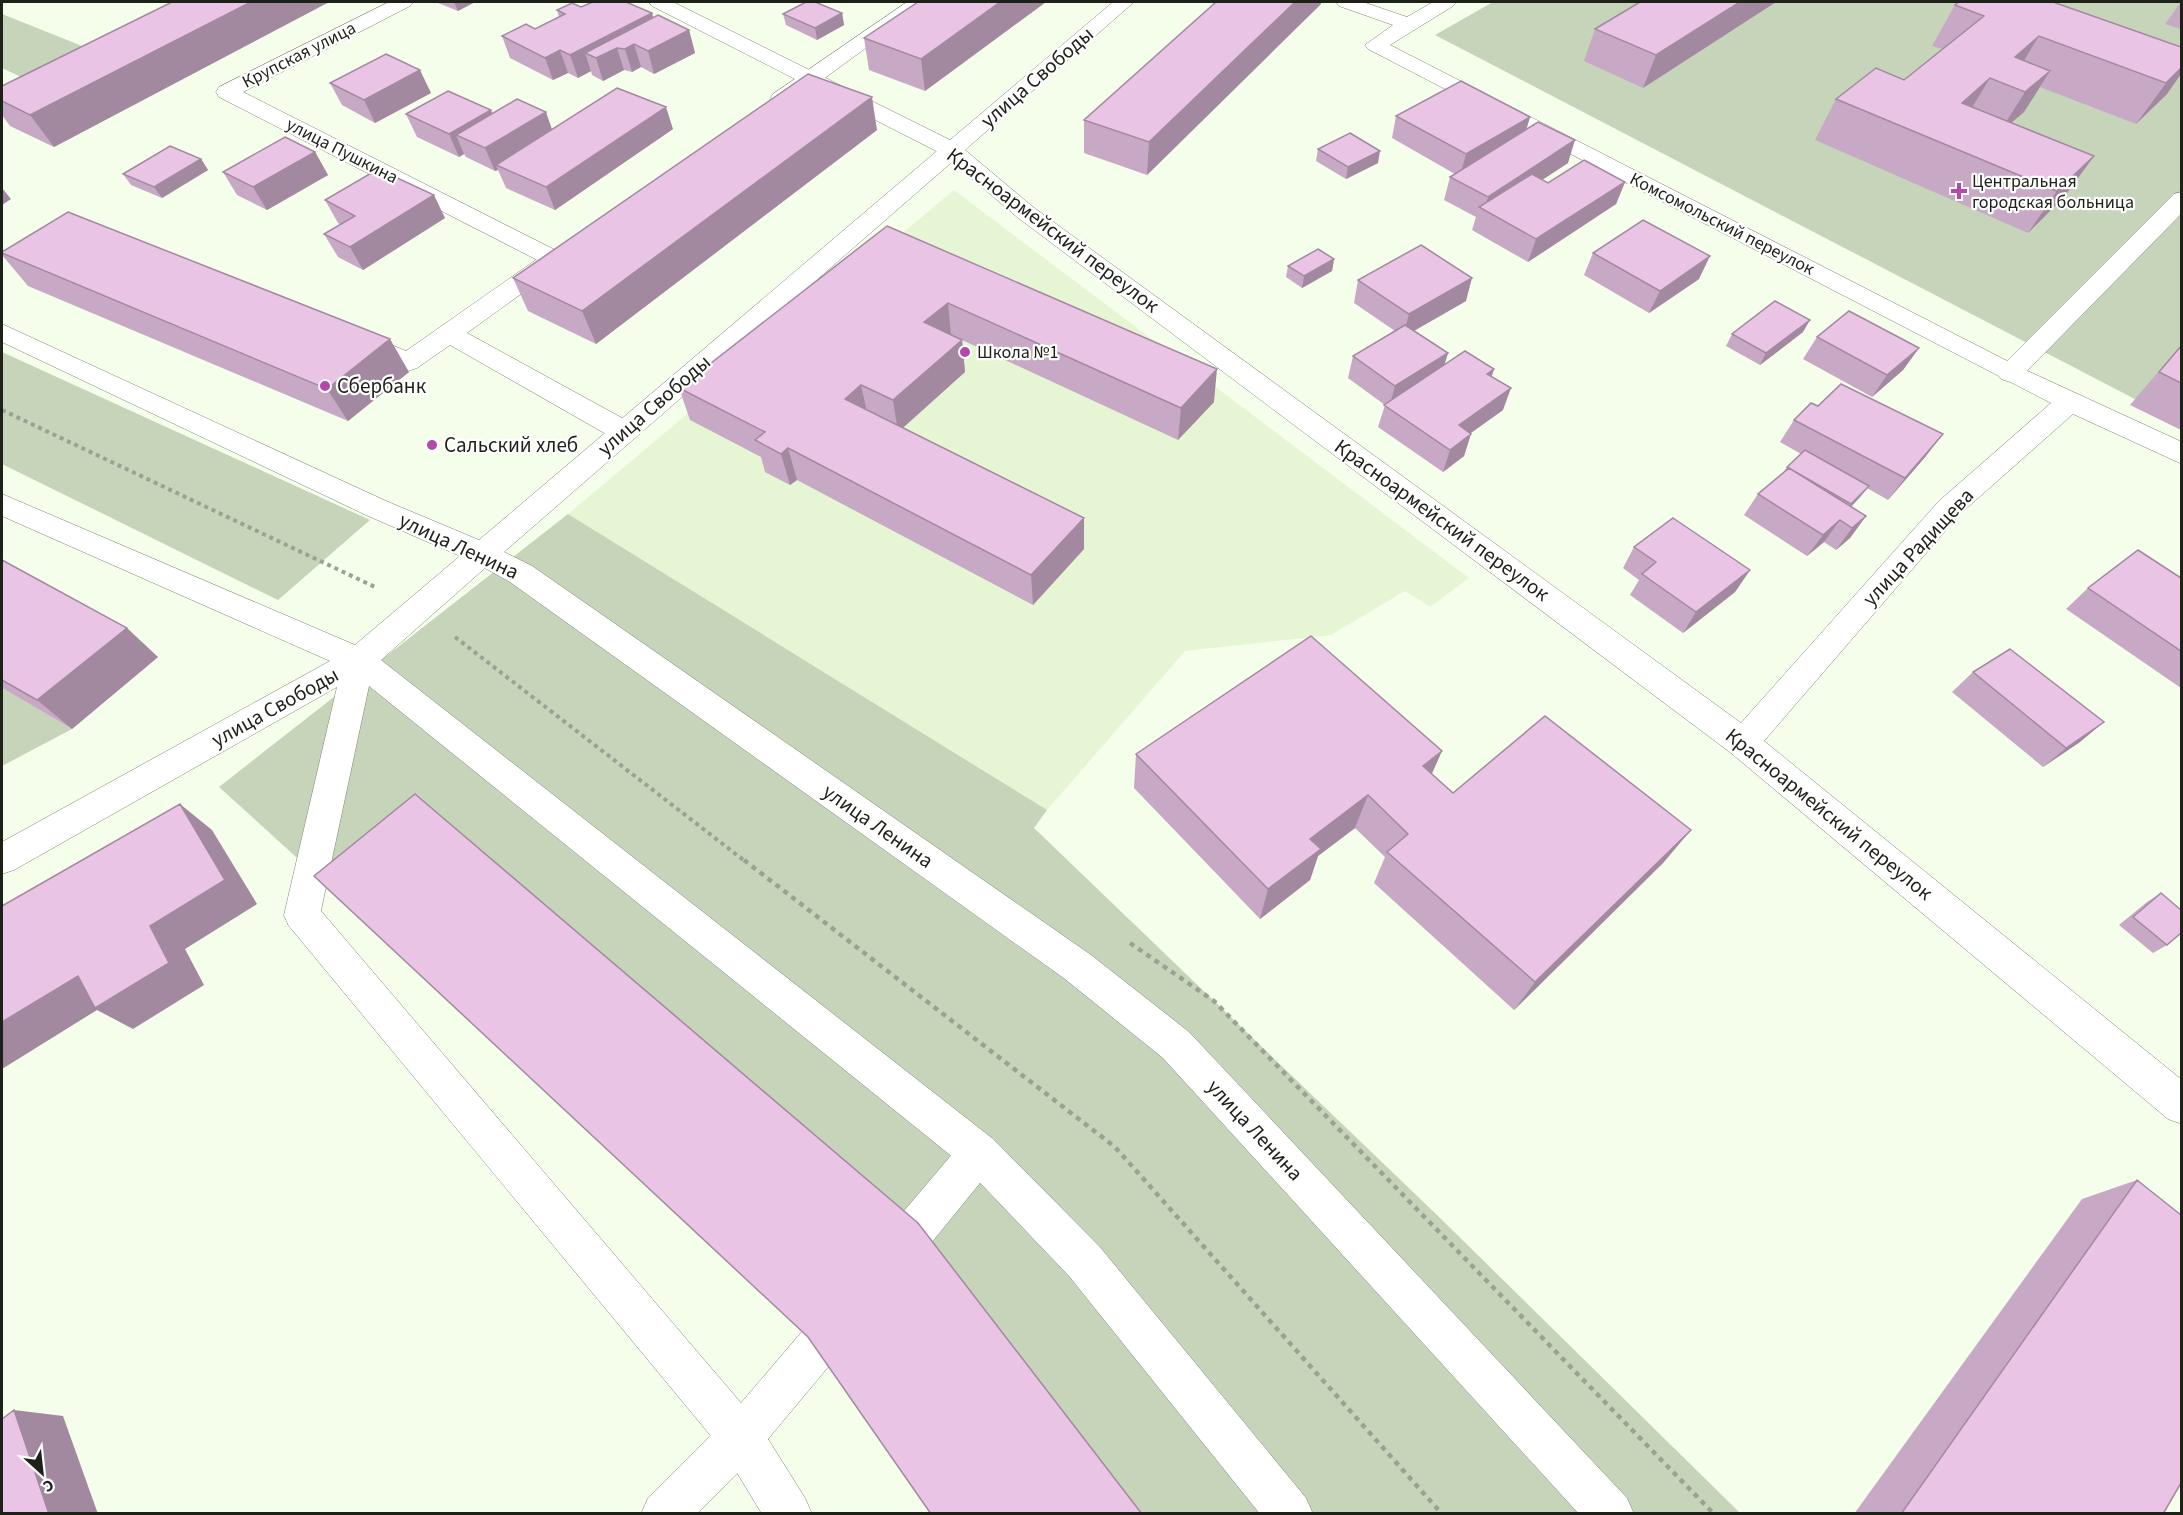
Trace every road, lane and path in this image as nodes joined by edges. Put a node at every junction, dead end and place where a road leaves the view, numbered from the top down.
1 (403, 2) edge
2 (659, 2) edge
3 (919, 2) edge
4 (1124, 2) edge
5 (1346, 2) edge
6 (1446, 2) edge
7 (1408, 24) junction
8 (810, 78) junction
9 (226, 92) joint
10 (763, 112) edge
11 (952, 150) junction
12 (2181, 199) edge
13 (2, 332) edge
14 (448, 333) junction
15 (344, 334) edge
16 (2010, 373) junction
17 (2069, 402) junction
18 (2, 410) edge
19 (623, 431) junction
20 (2181, 454) edge
21 (2, 504) edge
22 (481, 553) junction
23 (418, 608) junction
24 (359, 660) junction
25 (1743, 743) junction
26 (2, 859) edge
27 (2181, 1105) edge
28 (979, 1153) junction
29 (741, 1437) junction
30 (664, 1514) edge
31 (789, 1514) edge
32 (1290, 1514) edge
33 (1442, 1514) edge
34 (1611, 1514) edge

1 - 9 street, Крупская улица
2 - 8 street, Красноармейский переулок
3 - 8 street
4 - 11 street, улица Свободы
5 - 7 street
6 - 7 street
7 - 16 street, Комсомольский переулок
8 - 10 street
8 - 11 street, Красноармейский переулок
9 - 14 street, улица Пушкина
11 - 19 street, улица Свободы
11 - 25 street, Красноармейский переулок
12 - 16 street
13 - 22 street, улица Ленина
14 - 15 street
14 - 19 street
16 - 17 street, Комсомольский переулок
17 - 20 street
17 - 25 street, улица Радищева
18 - 23 path
19 - 22 street, улица Свободы
21 - 24 street
22 - 23 street, улица Свободы
22 - 34 street, улица Ленина
23 - 24 street, улица Свободы
23 - 33 path
24 - 26 street, улица Свободы
24 - 28 street
24 - 29 street
25 - 27 street, Красноармейский переулок
28 - 29 street
28 - 32 street
29 - 30 street
29 - 31 street

